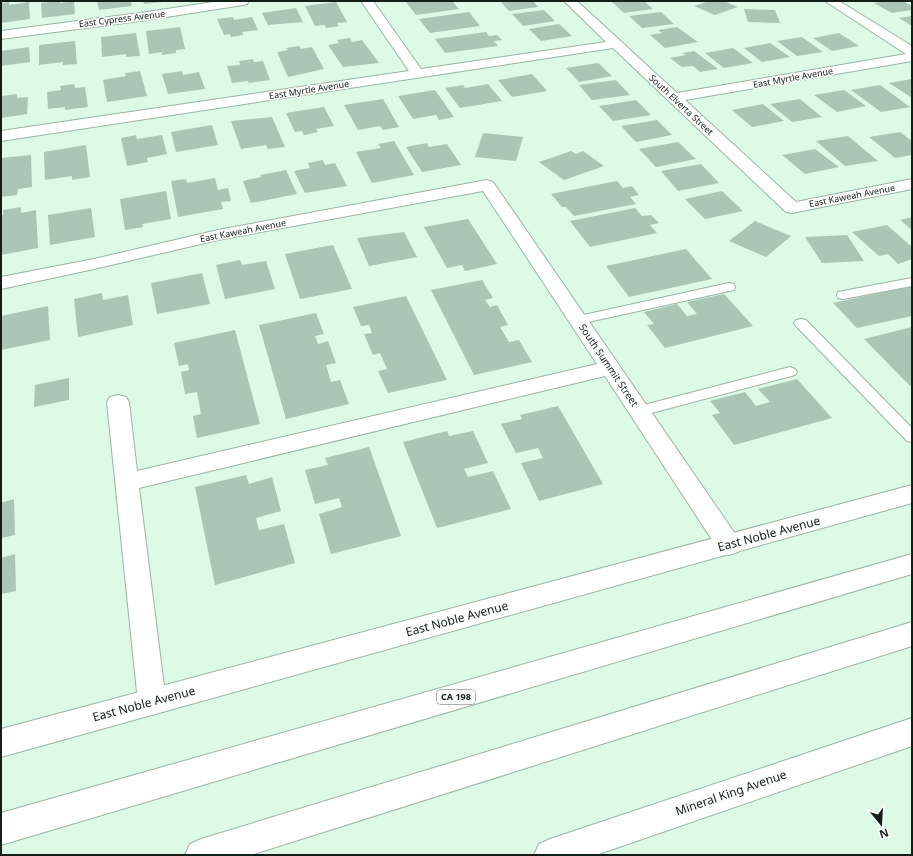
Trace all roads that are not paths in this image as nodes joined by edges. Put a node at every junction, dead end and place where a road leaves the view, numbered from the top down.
1 (243, 1) edge
2 (367, 1) edge
3 (570, 1) edge
4 (830, 1) edge
5 (1, 35) edge
6 (616, 44) junction
7 (912, 52) edge
8 (912, 57) edge
9 (417, 73) junction
10 (674, 98) junction
11 (1, 136) edge
12 (912, 184) edge
13 (487, 185) joint
14 (792, 208) joint
15 (912, 282) edge
16 (1, 283) edge
17 (729, 287) dead end
18 (843, 295) dead end
19 (579, 320) junction
20 (801, 323) dead end
21 (611, 368) junction
22 (790, 372) dead end
23 (118, 402) dead end
24 (640, 411) junction
25 (912, 437) edge
26 (127, 482) junction
27 (912, 494) edge
28 (730, 545) junction
29 (912, 564) edge
30 (912, 634) edge
31 (152, 702) junction
32 (912, 732) edge
33 (1, 743) edge
34 (1, 830) edge
35 (201, 855) edge
36 (550, 855) edge

1 - 5 main road, East Cypress Avenue
2 - 9 main road
3 - 6 main road, South Elverta Street
4 - 7 main road
6 - 9 main road, East Myrtle Avenue
6 - 10 main road, South Elverta Street
8 - 10 main road, East Myrtle Avenue
9 - 11 main road, East Myrtle Avenue
10 - 14 main road, South Elverta Street
12 - 14 main road, East Kaweah Avenue
13 - 16 main road, East Kaweah Avenue
13 - 19 main road, South Summit Street
15 - 18 lane
17 - 19 lane
19 - 21 main road, South Summit Street
20 - 25 lane
21 - 24 main road, South Summit Street
21 - 26 main road
22 - 24 lane
23 - 26 main road
24 - 28 main road, South Summit Street
26 - 31 main road
27 - 28 main road, East Noble Avenue
28 - 31 main road, East Noble Avenue
29 - 34 main road, CA 198
30 - 35 main road
31 - 33 main road, East Noble Avenue
32 - 36 main road, Mineral King Avenue

